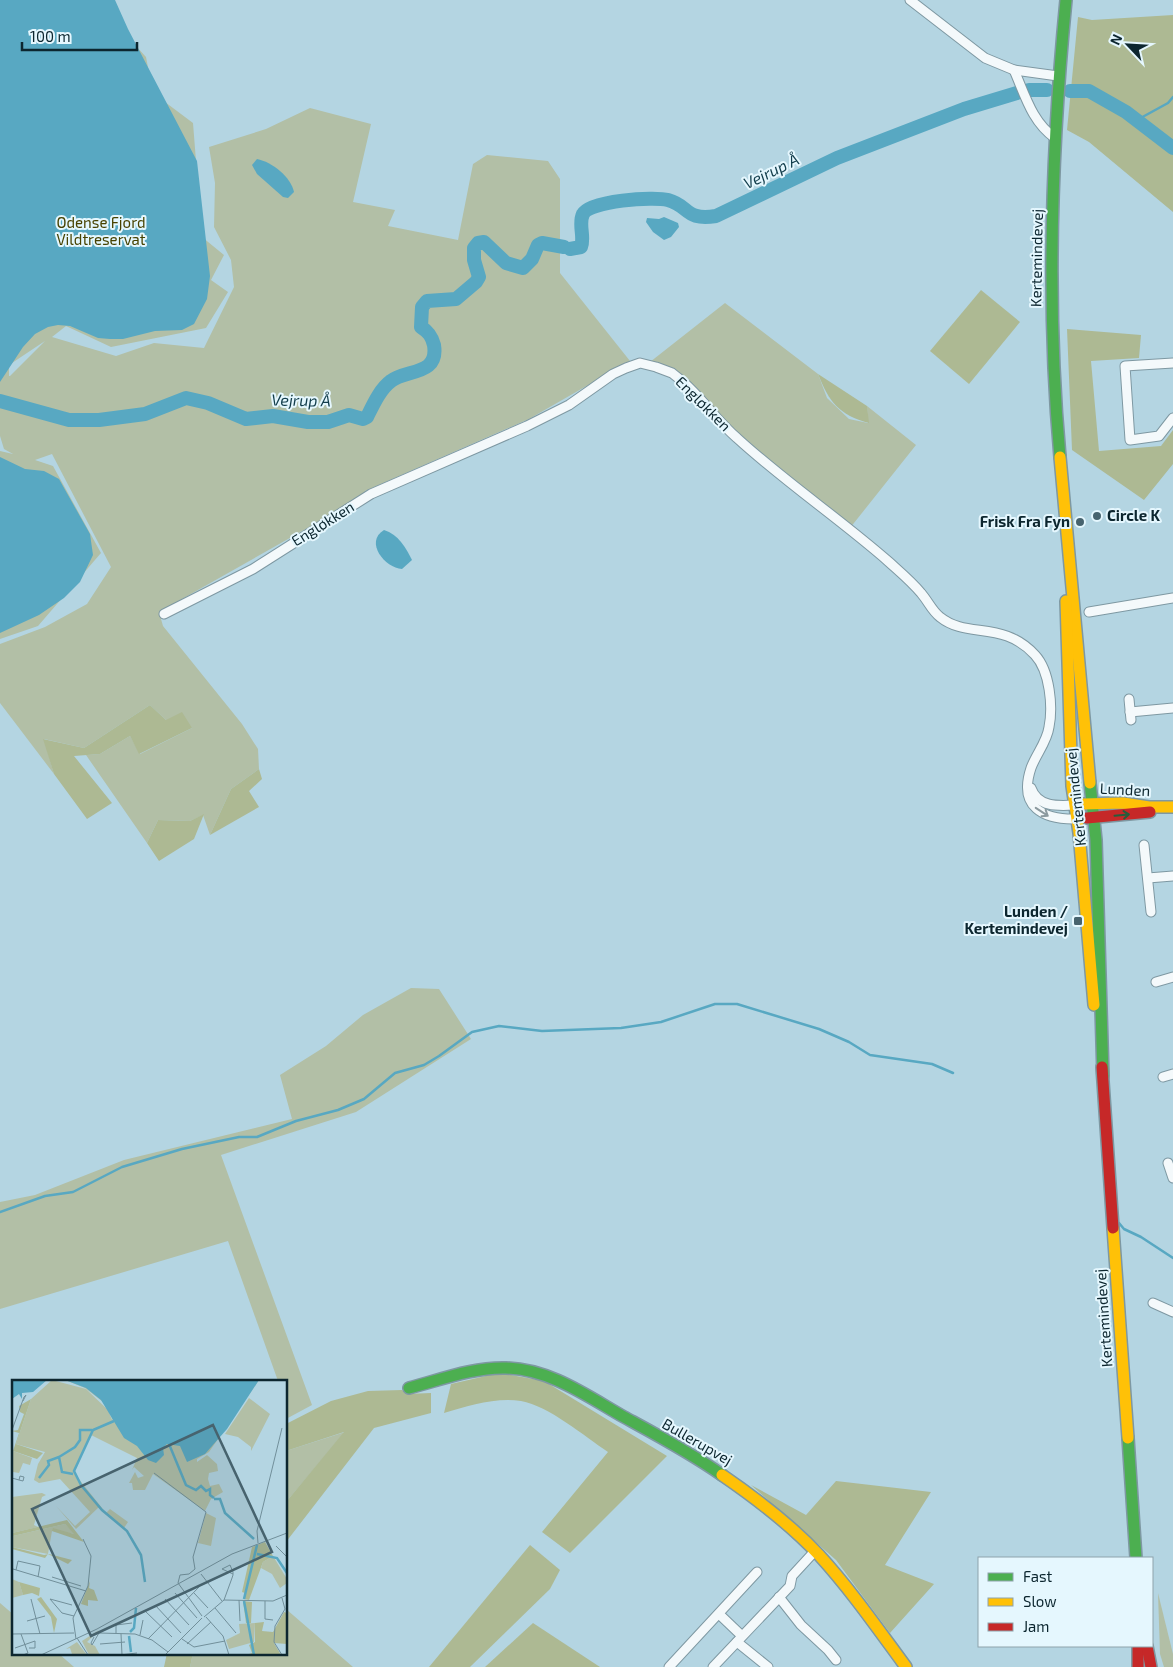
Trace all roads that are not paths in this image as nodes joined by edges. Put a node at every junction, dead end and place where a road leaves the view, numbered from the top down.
1 (910, 0) edge
2 (1066, 0) edge
3 (1014, 70) junction
4 (1058, 76) junction
5 (1055, 138) junction
6 (1173, 363) edge
7 (1173, 418) edge
8 (1064, 516) junction
9 (1173, 598) edge
10 (1089, 612) dead end
11 (164, 614) dead end
12 (1128, 699) dead end
13 (1173, 708) edge
14 (1028, 780) junction
15 (1084, 804) junction
16 (1173, 807) edge
17 (1086, 818) junction
18 (1144, 845) dead end
19 (1173, 876) edge
20 (1148, 878) junction
21 (1151, 912) dead end
22 (1173, 976) edge
23 (1156, 982) dead end
24 (1173, 1074) edge
25 (1103, 1076) junction
26 (1163, 1077) dead end
27 (1168, 1163) dead end
28 (1172, 1174) edge
29 (1153, 1303) dead end
30 (1173, 1312) edge
31 (409, 1388) dead end
32 (815, 1551) junction
33 (1136, 1557) edge
34 (757, 1572) dead end
35 (780, 1597) junction
36 (719, 1614) junction
37 (740, 1639) junction
38 (1138, 1647) edge
39 (1147, 1647) edge
40 (836, 1660) dead end
41 (669, 1667) edge
42 (713, 1667) edge
43 (768, 1667) edge
44 (906, 1667) edge
45 (1138, 1667) edge
46 (1151, 1667) edge

1 - 3 street
2 - 4 main road, Kertemindevej
3 - 4 street
3 - 5 street
4 - 5 main road, Kertemindevej
5 - 8 main road, Kertemindevej
6 - 7 street
8 - 15 main road, Kertemindevej
8 - 15 main road, Kertemindevej
9 - 10 street
11 - 14 street, Engløkken
12 - 13 street
14 - 15 street
14 -> 17 street
15 - 16 main road, Lunden
15 - 17 main road, Kertemindevej
15 - 17 main road, Kertemindevej
17 -> 16 main road, Lunden
17 - 25 main road, Kertemindevej
17 - 25 main road, Kertemindevej
18 - 20 street
19 - 20 street
20 - 21 street
22 - 23 street
24 - 26 street
25 - 33 main road, Kertemindevej
27 - 28 street
29 - 30 street
31 - 32 main road, Bullerupvej
32 - 35 street
32 - 44 main road, Bullerupvej
34 - 36 street
35 - 37 street
35 - 40 street
36 - 37 street
36 - 41 street
37 - 42 street
37 - 43 street
38 - 45 main road
39 - 46 main road

